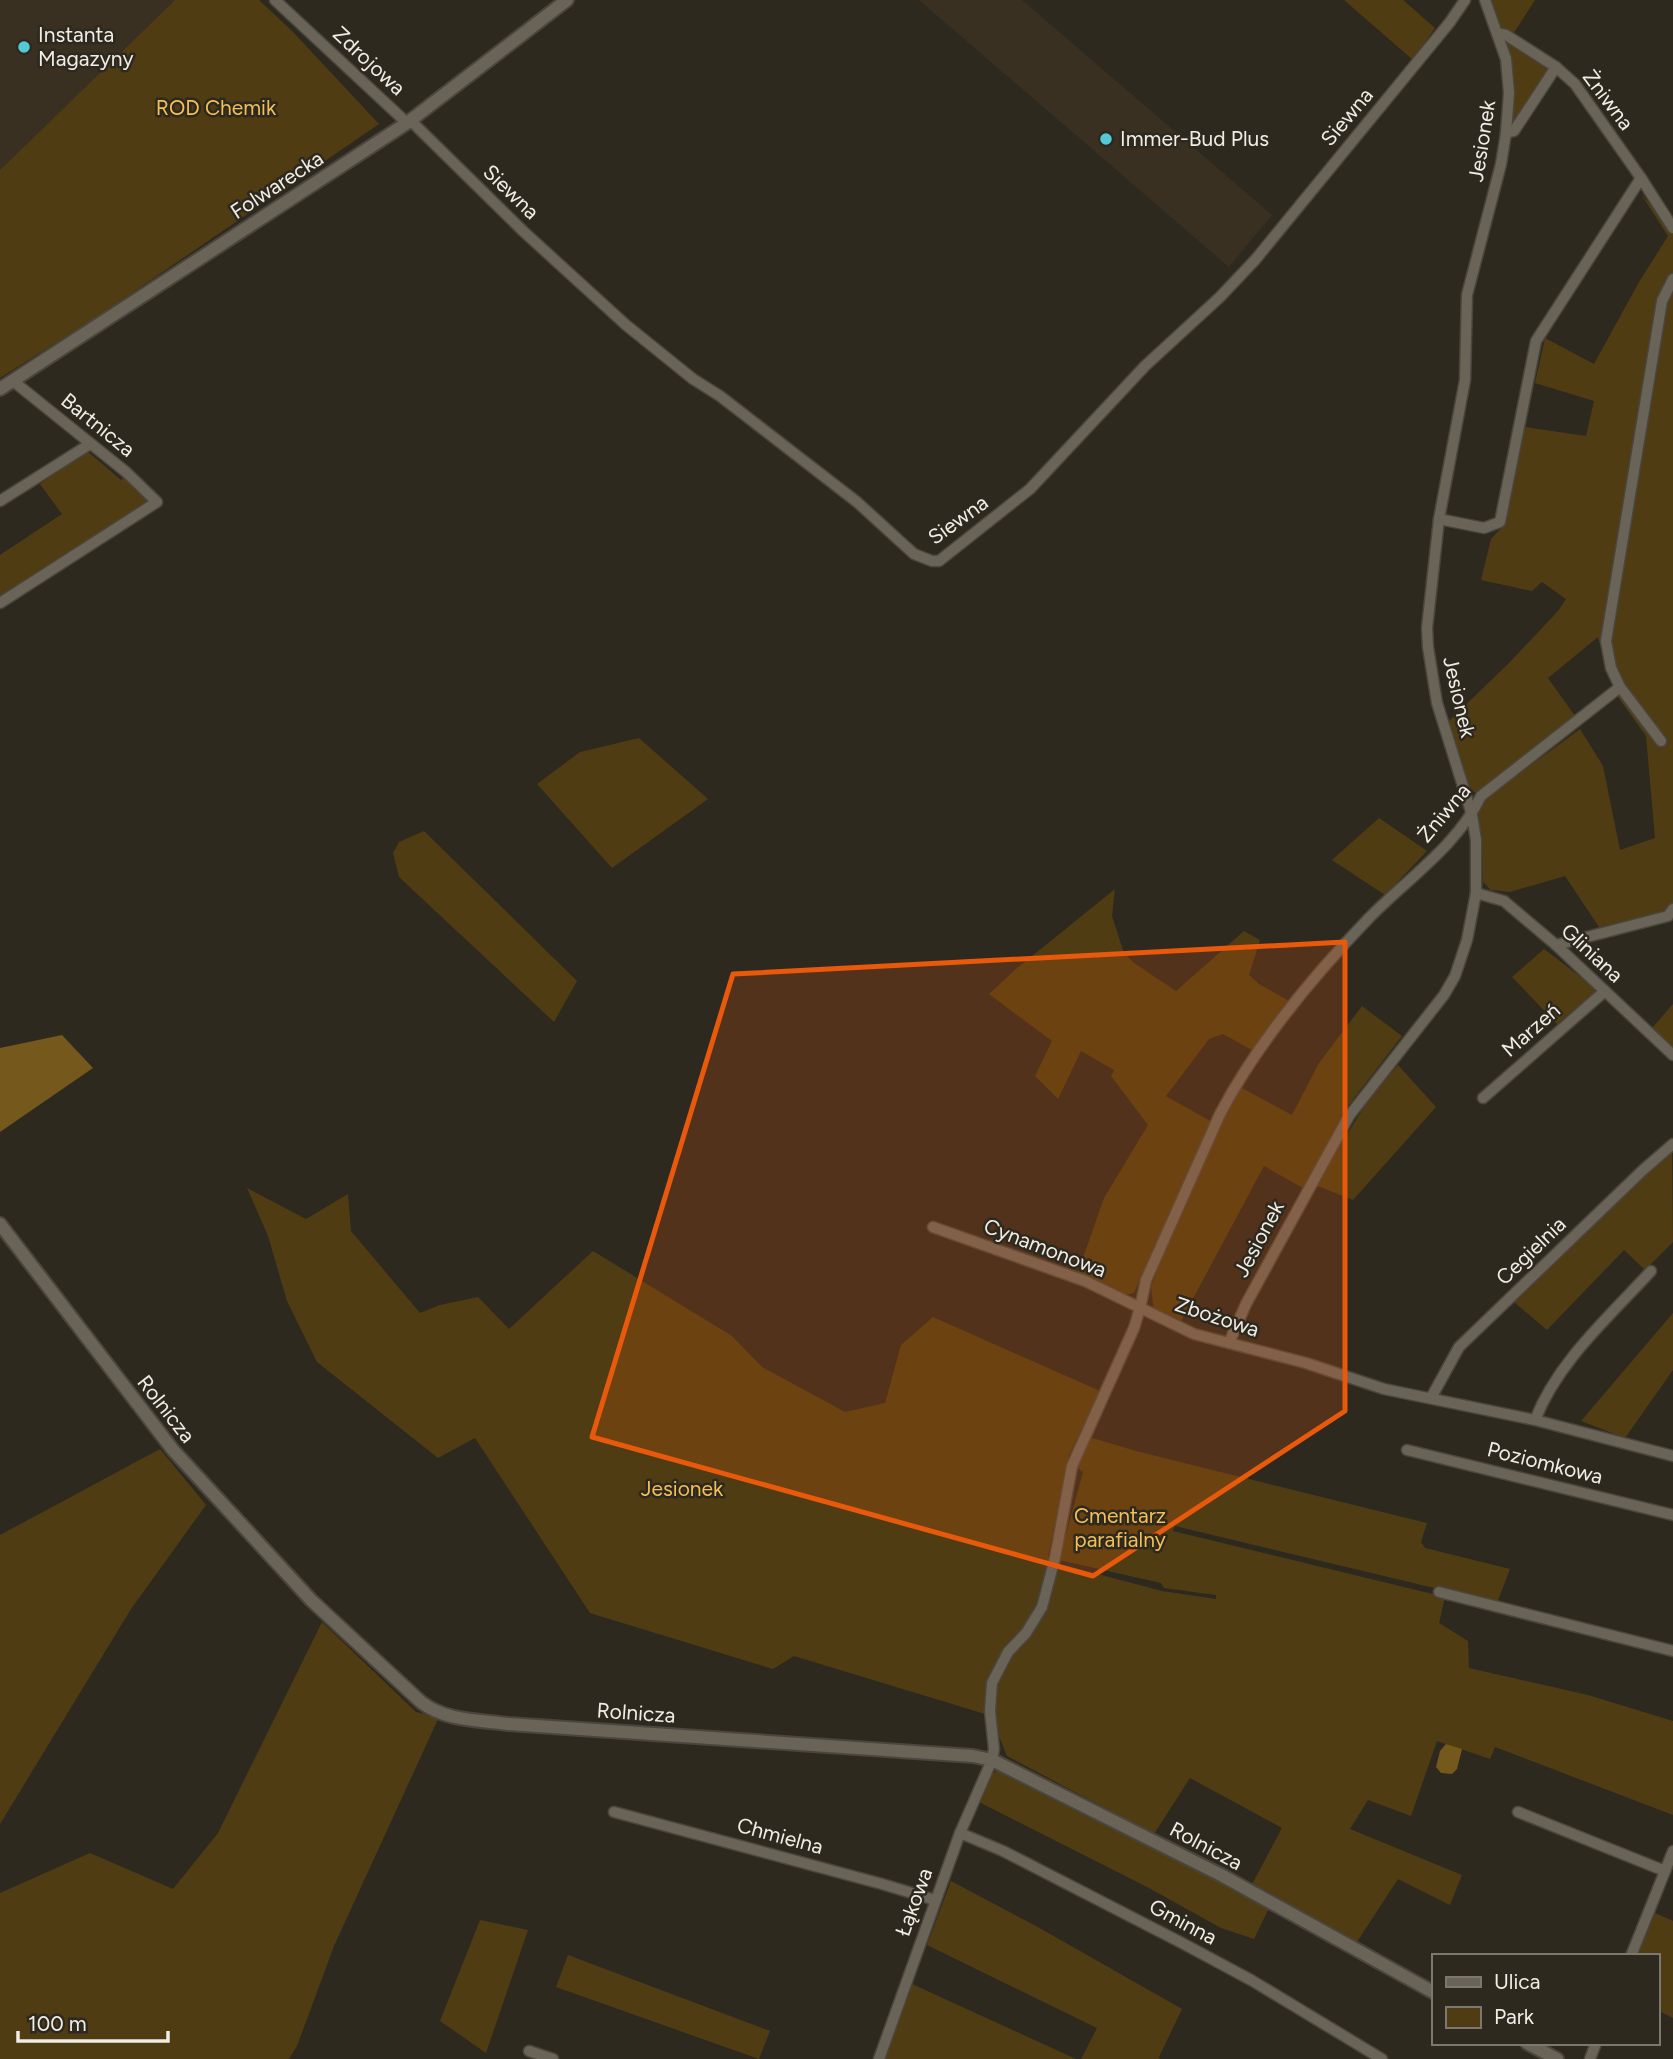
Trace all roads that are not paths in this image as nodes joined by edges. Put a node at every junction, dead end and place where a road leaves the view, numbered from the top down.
1 (275, 0) edge
2 (567, 0) edge
3 (1465, 0) edge
4 (1485, 0) edge
5 (1497, 33) junction
6 (1556, 67) junction
7 (408, 122) junction
8 (1506, 133) junction
9 (1641, 178) junction
10 (1673, 228) edge
11 (1673, 279) edge
12 (13, 381) junction
13 (0, 389) edge
14 (90, 444) junction
15 (0, 501) edge
16 (1439, 519) junction
17 (0, 603) edge
18 (1620, 687) junction
19 (1661, 741) dead end
20 (1472, 814) junction
21 (1476, 893) junction
22 (1673, 909) edge
23 (1556, 945) junction
24 (1605, 990) junction
25 (1673, 1055) edge
26 (1483, 1098) dead end
27 (1673, 1144) edge
28 (0, 1224) edge
29 (933, 1227) dead end
30 (1651, 1271) dead end
31 (1140, 1308) junction
32 (1229, 1343) junction
33 (1431, 1398) junction
34 (1535, 1420) junction
35 (1407, 1450) dead end
36 (1673, 1456) edge
37 (1673, 1515) edge
38 (1439, 1592) dead end
39 (1673, 1651) edge
40 (992, 1760) junction
41 (614, 1812) dead end
42 (1518, 1812) dead end
43 (960, 1833) junction
44 (1673, 1851) edge
45 (1665, 1871) junction
46 (935, 1900) junction
47 (1632, 1954) edge
48 (1432, 1991) edge
49 (1531, 2045) edge
50 (529, 2051) dead end
51 (553, 2059) edge
52 (879, 2059) edge
53 (1382, 2059) edge
54 (1557, 2059) edge

1 - 7 street, Zdrojowa
2 - 7 street, Folwarecka
3 - 7 street, Siewna
4 - 5 street, Jesionek
5 - 6 street
5 - 8 street, Jesionek
6 - 8 street, Żniwna
6 - 9 street, Żniwna
7 - 12 street, Folwarecka
8 - 16 street, Jesionek
9 - 10 street, Żniwna
9 - 16 street
11 - 18 street
12 - 13 street, Folwarecka
12 - 14 street, Bartnicza
14 - 15 street
14 - 17 street, Bartnicza
16 - 20 street, Jesionek
18 - 19 street
18 - 20 street, Żniwna
20 - 21 street, Jesionek
20 - 31 street, Żniwna
21 - 23 street, Gliniana
21 - 32 street, Jesionek
22 - 23 street
23 - 24 street, Gliniana
24 - 25 street, Gliniana
24 - 26 street, Marzeń
27 - 33 street, Cegielnia
28 - 40 street, Rolnicza
29 - 31 street, Cynamonowa
30 - 34 street
31 - 32 street, Zbożowa
31 - 40 street
32 - 33 street, Zbożowa
33 - 34 street, Zbożowa
34 - 36 street, Zbożowa
35 - 37 street, Poziomkowa
38 - 39 street
40 - 43 street, Łąkowa
40 - 48 street, Rolnicza
41 - 46 street, Chmielna
42 - 45 street
43 - 46 street, Łąkowa
43 - 53 street, Gminna
44 - 45 street
45 - 47 street
46 - 52 street, Łąkowa
49 - 54 street
50 - 51 street

